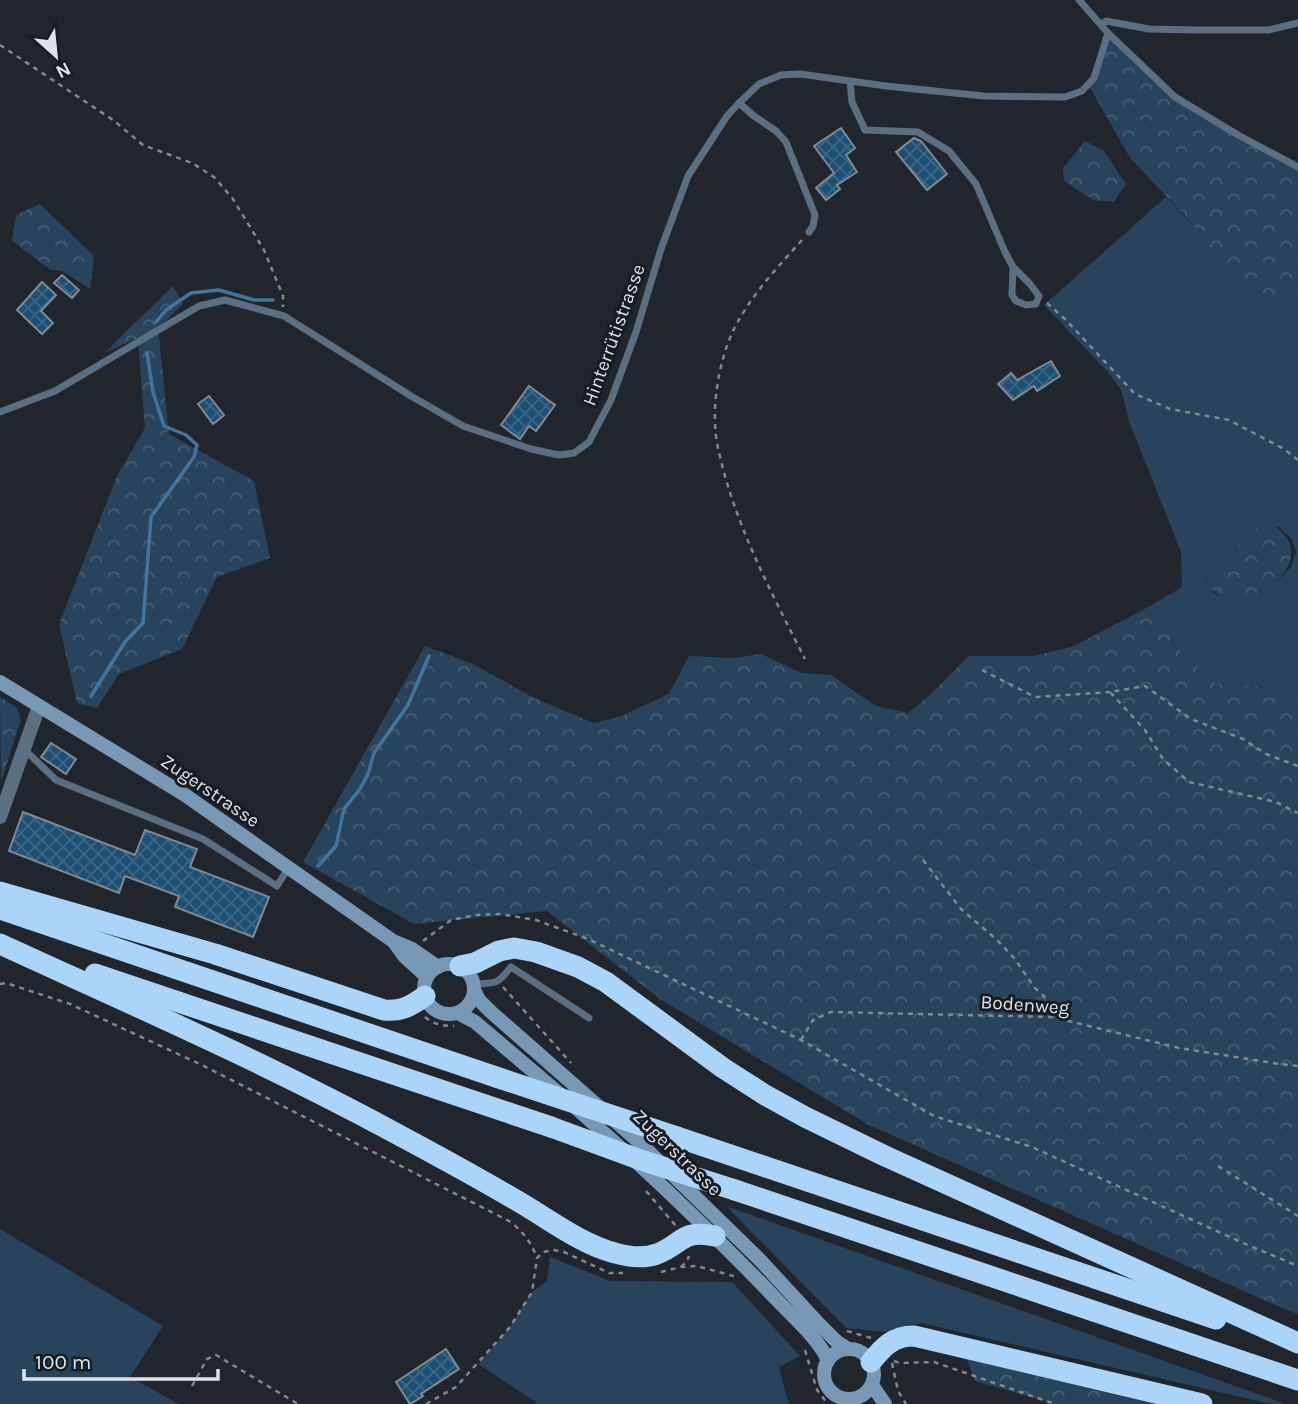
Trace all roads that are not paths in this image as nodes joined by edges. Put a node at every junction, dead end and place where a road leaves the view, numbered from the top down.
1 (1079, 0) edge
2 (1298, 23) edge
3 (1101, 25) junction
4 (1108, 33) junction
5 (850, 81) junction
6 (739, 103) junction
7 (1298, 167) edge
8 (809, 232) road end
9 (1013, 267) junction
10 (0, 412) edge
11 (0, 682) edge
12 (39, 706) junction
13 (24, 749) junction
14 (0, 817) edge
15 (289, 867) junction
16 (0, 892) edge
17 (0, 909) edge
18 (393, 941) junction
19 (0, 943) edge
20 (460, 966) junction
21 (430, 980) junction
22 (474, 988) junction
23 (458, 1013) junction
24 (589, 1018) dead end
25 (715, 1236) junction
26 (1298, 1345) edge
27 (848, 1349) junction
28 (828, 1361) junction
29 (881, 1361) junction
30 (1298, 1380) edge
31 (872, 1385) junction
32 (860, 1401) edge
33 (885, 1404) edge
34 (1202, 1404) edge

1 - 3 lane
2 - 3 lane
3 - 4 lane
4 - 5 lane, Hinterrütistrasse
4 - 7 lane
5 - 6 lane, Hinterrütistrasse
5 - 9 lane
6 - 8 lane
6 - 10 lane, Hinterrütistrasse
9 - 9 lane
11 - 12 main road, Zugerstrasse
12 - 13 street
12 - 15 main road, Zugerstrasse
13 - 14 street
13 - 15 lane
15 - 18 main road, Zugerstrasse
16 - 21 highway
17 - 26 highway, bridge
18 - 21 main road, Zugerstrasse
18 - 21 main road, Zugerstrasse
19 - 25 highway
19 - 30 highway, bridge
20 - 21 main road
20 - 22 main road, Zugerstrasse
20 - 26 highway
21 - 23 main road, Zugerstrasse
22 - 23 main road
22 - 24 lane
22 - 27 main road, Zugerstrasse
23 - 25 main road, Zugerstrasse
25 - 28 main road, Zugerstrasse
27 - 28 main road
27 - 29 main road, Zugerstrasse
28 - 32 main road, Zugerstrasse
29 - 31 main road
29 - 34 highway
31 - 32 main road, Zugerstrasse
31 - 33 main road

